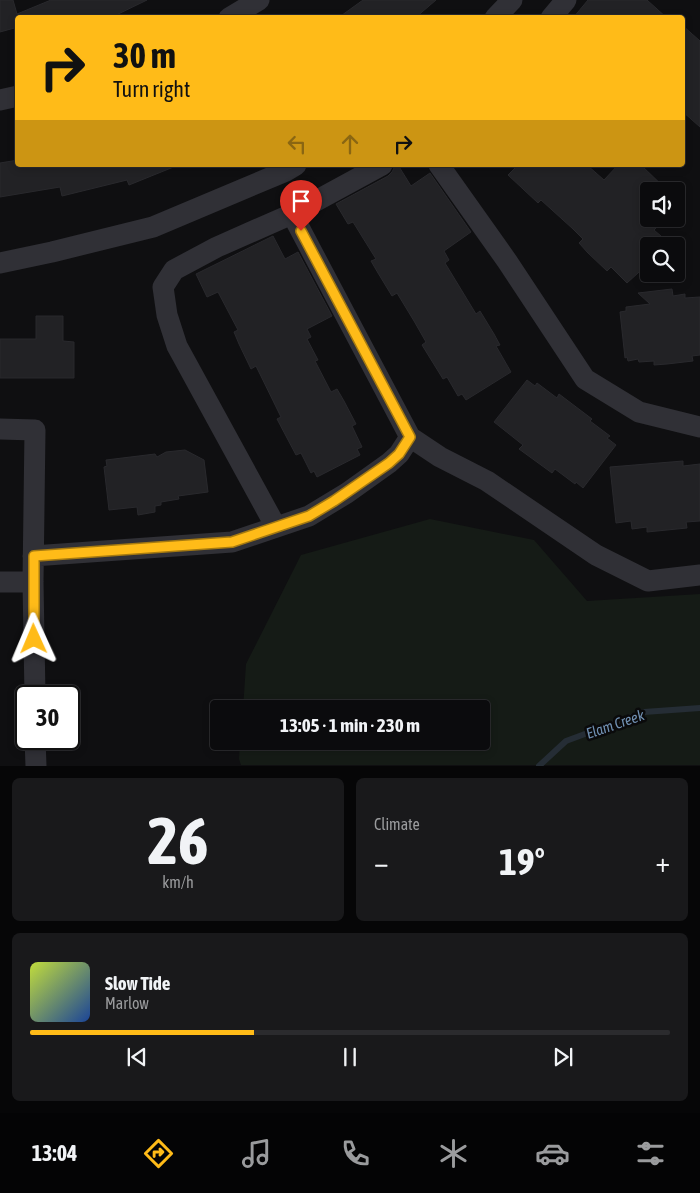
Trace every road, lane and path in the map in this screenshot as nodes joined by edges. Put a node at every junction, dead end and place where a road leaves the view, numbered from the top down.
1 (259, 0) edge
2 (512, 0) edge
3 (566, 0) edge
4 (235, 15) edge
5 (498, 15) edge
6 (553, 15) edge
7 (15, 97) edge
8 (0, 100) edge
9 (293, 167) edge
10 (378, 167) edge
11 (440, 167) edge
12 (292, 214) junction
13 (0, 263) edge
14 (700, 428) edge
15 (0, 429) edge
16 (410, 437) junction
17 (276, 526) junction
18 (34, 556) junction
19 (700, 575) edge
20 (0, 582) edge
21 (33, 582) junction
22 (35, 685) edge
23 (36, 750) edge
24 (36, 766) edge

1 - 4 street
2 - 5 street
3 - 6 street
7 - 8 street
9 - 13 street
10 - 12 street
11 - 14 street
12 - 16 street
12 - 17 street
15 - 18 street
16 - 17 street
16 - 19 street
17 - 18 street
18 - 21 street
20 - 21 street
21 - 22 street
23 - 24 street

